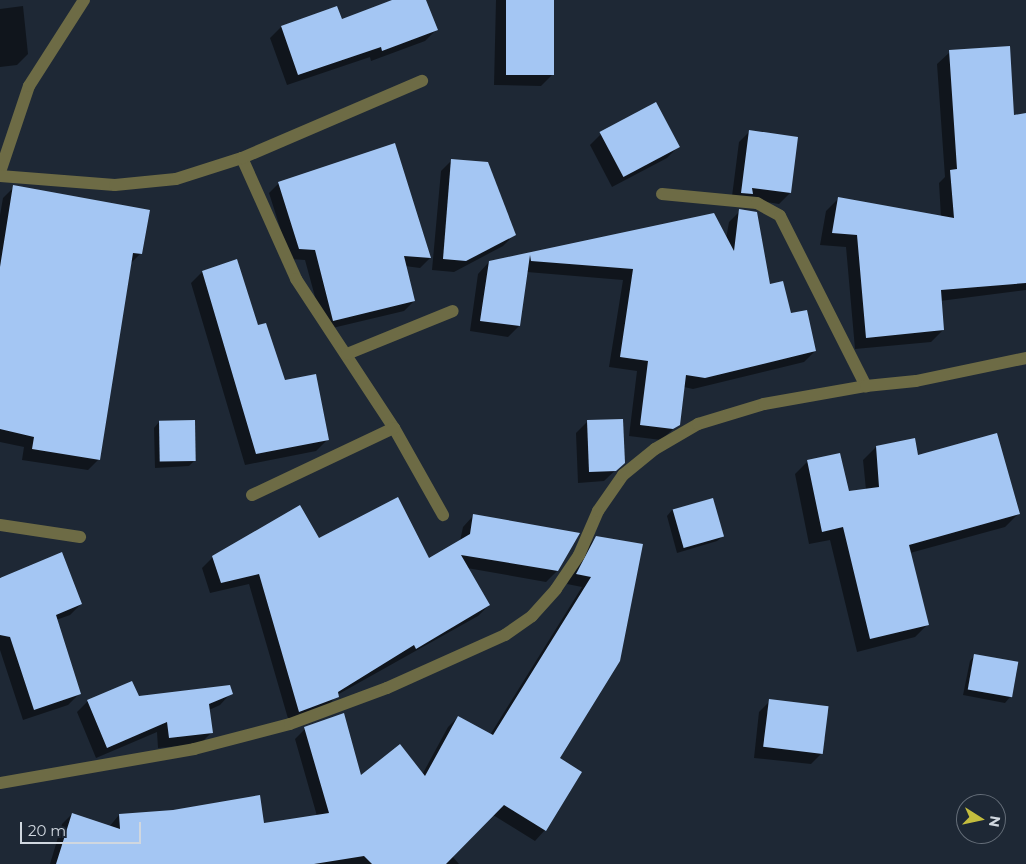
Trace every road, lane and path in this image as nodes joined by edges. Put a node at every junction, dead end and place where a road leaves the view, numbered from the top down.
1 (84, 0) edge
2 (422, 81) dead end
3 (242, 158) junction
4 (0, 172) edge
5 (0, 176) edge
6 (662, 194) dead end
7 (453, 311) dead end
8 (347, 354) junction
9 (1026, 358) edge
10 (866, 386) junction
11 (394, 428) junction
12 (252, 495) dead end
13 (444, 515) dead end
14 (0, 525) edge
15 (80, 537) dead end
16 (0, 783) edge

1 - 4 street
2 - 3 street
3 - 5 street
3 - 8 street
6 - 10 street
7 - 8 street
8 - 11 street
9 - 10 street
10 - 16 street
11 - 12 street
11 - 13 street
14 - 15 street

